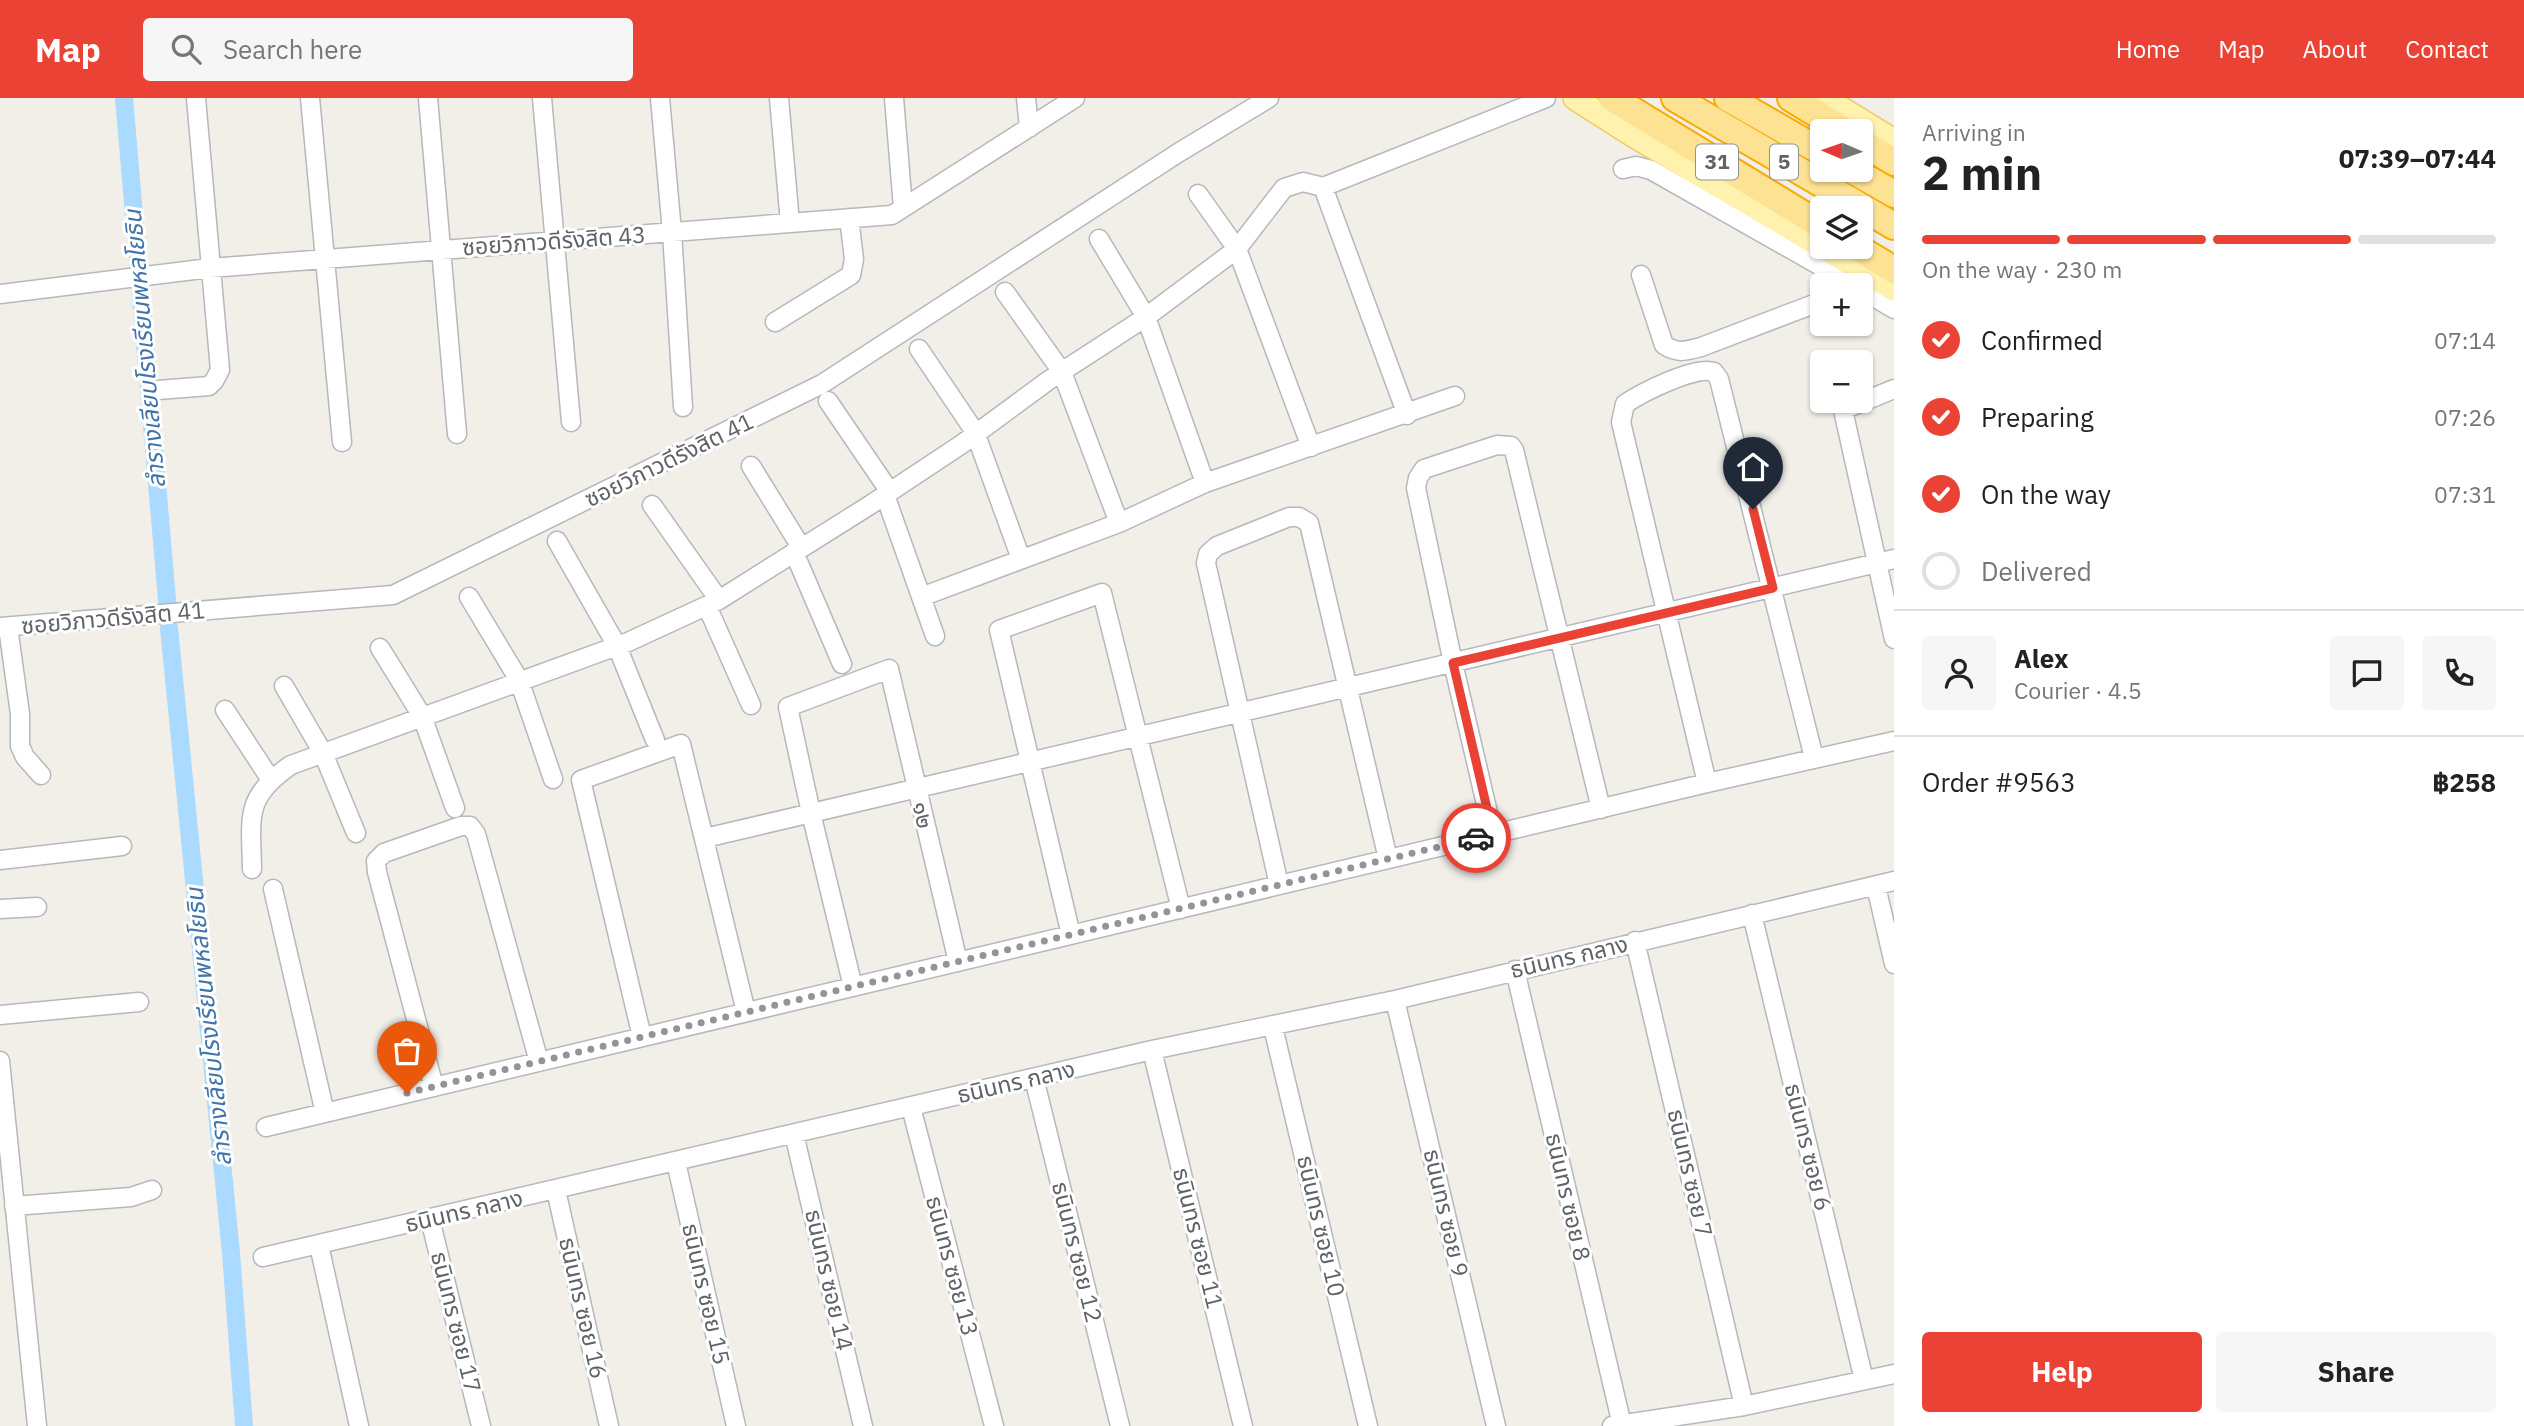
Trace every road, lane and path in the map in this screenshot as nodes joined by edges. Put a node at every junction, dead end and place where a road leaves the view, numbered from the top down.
1 (196, 98) edge
2 (310, 98) edge
3 (428, 98) edge
4 (542, 98) edge
5 (660, 98) edge
6 (779, 98) edge
7 (894, 98) edge
8 (1026, 98) edge
9 (1075, 98) edge
10 (1269, 98) edge
11 (1546, 98) edge
12 (1575, 98) edge
13 (1612, 98) edge
14 (1641, 98) edge
15 (1675, 98) edge
16 (1728, 98) edge
17 (1760, 98) edge
18 (1791, 98) edge
19 (1824, 98) edge
20 (1825, 119) edge
21 (1028, 128) junction
22 (1810, 130) edge
23 (1894, 141) edge
24 (1810, 145) edge
25 (1873, 149) edge
26 (1894, 162) edge
27 (1873, 168) edge
28 (1623, 169) dead end
29 (1894, 180) edge
30 (1873, 182) edge
31 (1323, 187) junction
32 (1198, 194) dead end
33 (1894, 194) edge
34 (1812, 196) edge
35 (903, 208) junction
36 (849, 218) junction
37 (1810, 219) edge
38 (790, 223) junction
39 (1894, 226) edge
40 (1873, 231) edge
41 (672, 232) junction
42 (1099, 239) dead end
43 (554, 241) junction
44 (1894, 243) edge
45 (1237, 249) junction
46 (442, 250) junction
47 (1873, 257) edge
48 (324, 259) junction
49 (210, 268) junction
50 (1894, 270) edge
51 (1833, 273) edge
52 (1641, 275) dead end
53 (1894, 289) edge
54 (1005, 292) dead end
55 (0, 294) edge
56 (1873, 297) edge
57 (1810, 306) edge
58 (1894, 309) edge
59 (1146, 317) junction
60 (775, 322) dead end
61 (919, 349) dead end
62 (1062, 372) junction
63 (1894, 389) edge
64 (158, 390) dead end
65 (1455, 396) dead end
66 (828, 401) dead end
67 (683, 407) dead end
68 (1407, 415) junction
69 (571, 422) dead end
70 (975, 432) junction
71 (457, 434) dead end
72 (342, 442) dead end
73 (1311, 447) junction
74 (751, 467) dead end
75 (1205, 483) junction
76 (888, 493) junction
77 (652, 505) dead end
78 (1119, 523) junction
79 (557, 541) dead end
80 (797, 550) junction
81 (1021, 559) junction
82 (1886, 561) edge
83 (1773, 588) junction
84 (469, 597) dead end
85 (921, 597) junction
86 (713, 603) junction
87 (1665, 613) junction
88 (4, 627) edge
89 (935, 636) dead end
90 (1560, 637) junction
91 (1894, 639) edge
92 (617, 646) junction
93 (380, 648) dead end
94 (1453, 663) junction
95 (842, 664) dead end
96 (519, 680) junction
97 (284, 686) dead end
98 (1348, 687) junction
99 (751, 705) dead end
100 (225, 710) dead end
101 (1239, 712) junction
102 (422, 716) junction
103 (1139, 736) junction
104 (655, 740) dead end
105 (1894, 741) edge
106 (323, 753) junction
107 (1814, 758) junction
108 (1031, 762) junction
109 (41, 775) dead end
110 (271, 779) junction
111 (553, 779) dead end
112 (1707, 783) junction
113 (917, 788) junction
114 (455, 808) dead end
115 (1601, 809) junction
116 (811, 813) junction
117 (356, 833) dead end
118 (1493, 834) junction
119 (705, 838) junction
120 (122, 846) dead end
121 (1388, 859) junction
122 (0, 860) edge
123 (252, 869) dead end
124 (1894, 881) edge
125 (1279, 885) junction
126 (1875, 886) junction
127 (273, 889) dead end
128 (37, 907) dead end
129 (0, 909) edge
130 (1181, 909) junction
131 (1752, 914) junction
132 (1071, 935) junction
133 (1635, 941) junction
134 (958, 962) junction
135 (1894, 964) edge
136 (1515, 970) junction
137 (853, 987) junction
138 (1395, 1000) junction
139 (139, 1002) dead end
140 (746, 1012) junction
141 (0, 1015) edge
142 (1273, 1027) junction
143 (642, 1037) junction
144 (1152, 1051) junction
145 (0, 1061) edge
146 (539, 1062) junction
147 (1034, 1078) junction
148 (434, 1087) junction
149 (911, 1107) junction
150 (325, 1113) junction
151 (266, 1127) dead end
152 (794, 1134) junction
153 (676, 1161) junction
154 (556, 1189) junction
155 (152, 1190) dead end
156 (14, 1206) junction
157 (430, 1219) junction
158 (319, 1245) junction
159 (263, 1257) dead end
160 (1894, 1374) edge
161 (1864, 1380) junction
162 (1744, 1406) junction
163 (1622, 1425) edge
164 (37, 1426) edge
165 (359, 1426) edge
166 (481, 1426) edge
167 (609, 1426) edge
168 (736, 1426) edge
169 (863, 1426) edge
170 (993, 1426) edge
171 (1120, 1426) edge
172 (1244, 1426) edge
173 (1368, 1426) edge
174 (1496, 1426) edge
175 (1612, 1426) edge

1 - 49 street
2 - 48 street
3 - 46 street
4 - 43 street
5 - 41 street
6 - 38 street
7 - 35 street
8 - 21 street
9 - 21 street, ซอยวิภาวดีรังสิต 43
10 - 88 street, ซอยวิภาวดีรังสิต 41
11 - 31 street
12 - 53 main road, 31
13 - 37 highway, 31
14 - 34 highway, 31
15 - 39 highway, 5
16 - 24 highway, 5
17 - 22 highway
18 - 20 highway
19 - 23 main road
21 - 35 street, ซอยวิภาวดีรังสิต 43
25 - 26 highway
27 - 29 highway
28 - 51 street
30 - 33 highway
31 - 45 street
31 - 68 street
32 - 45 street
35 - 36 street, ซอยวิภาวดีรังสิต 43
36 - 38 street, ซอยวิภาวดีรังสิต 43
36 - 60 street
38 - 41 street, ซอยวิภาวดีรังสิต 43
40 - 44 highway
41 - 43 street, ซอยวิภาวดีรังสิต 43
41 - 67 street
42 - 59 street
43 - 46 street, ซอยวิภาวดีรังสิต 43
43 - 69 street
45 - 59 street
45 - 73 street
46 - 48 street, ซอยวิภาวดีรังสิต 43
46 - 71 street
47 - 50 highway
48 - 49 street, ซอยวิภาวดีรังสิต 43
48 - 72 street
49 - 55 street, ซอยวิภาวดีรังสิต 43
49 - 64 street
52 - 57 street
54 - 62 street
56 - 58 street
59 - 62 street
59 - 75 street
61 - 70 street
62 - 70 street
62 - 78 street
63 - 82 street
65 - 68 street
66 - 76 street
68 - 73 street
70 - 76 street
70 - 81 street
73 - 75 street
74 - 80 street
75 - 78 street
76 - 80 street
76 - 85 street
77 - 86 street
78 - 81 street
79 - 92 street
80 - 86 street
80 - 95 street
81 - 85 street
82 - 83 street
82 - 91 street
83 - 87 street
83 - 87 street
83 - 107 street
84 - 96 street
85 - 89 street
86 - 92 street
86 - 99 street
87 - 90 street
87 - 112 street
88 - 109 street
90 - 94 street
90 - 94 street
90 - 115 street
92 - 96 street
92 - 104 street
93 - 102 street
94 - 98 street
94 - 118 street
96 - 102 street
96 - 111 street
97 - 106 street
98 - 101 street
98 - 101 street
98 - 121 street
100 - 110 street
101 - 103 street
101 - 125 street
102 - 106 street
102 - 114 street
103 - 108 street
103 - 108 street
103 - 130 street
105 - 107 street
106 - 110 street
106 - 117 street
107 - 112 street
108 - 113 street
108 - 132 street
110 - 123 street
112 - 115 street
113 - 116 street
113 - 116 street, ๑๒
113 - 134 street, ๑๒
115 - 118 street
116 - 119 street
116 - 137 street
118 - 121 street
119 - 140 street
119 - 143 street
120 - 122 street
121 - 125 street
124 - 126 street, ธนินทร กลาง
125 - 130 street
126 - 131 street, ธนินทร กลาง
126 - 135 street
127 - 150 street
128 - 129 street
130 - 132 street
131 - 133 street, ธนินทร กลาง
131 - 161 street, ธนินทร ซอย 6
132 - 134 street
133 - 136 street, ธนินทร กลาง
133 - 162 street, ธนินทร ซอย 7
134 - 137 street
136 - 138 street, ธนินทร กลาง
136 - 163 street, ธนินทร ซอย 8
137 - 140 street
138 - 142 street, ธนินทร กลาง
138 - 174 street, ธนินทร ซอย 9
139 - 141 street
140 - 143 street
142 - 144 street, ธนินทร กลาง
142 - 173 street, ธนินทร ซอย 10
143 - 146 street
144 - 147 street, ธนินทร กลาง
144 - 172 street, ธนินทร ซอย 11
145 - 156 street
146 - 148 street
146 - 148 street
147 - 149 street, ธนินทร กลาง
147 - 171 street, ธนินทร ซอย 12
148 - 150 street
149 - 152 street, ธนินทร กลาง
149 - 170 street, ธนินทร ซอย 13
150 - 151 street
152 - 153 street, ธนินทร กลาง
152 - 169 street, ธนินทร ซอย 14
153 - 154 street, ธนินทร กลาง
153 - 168 street, ธนินทร ซอย 15
154 - 157 street, ธนินทร กลาง
154 - 167 street, ธนินทร ซอย 16
155 - 156 street
156 - 164 street
157 - 158 street, ธนินทร กลาง
157 - 166 street, ธนินทร ซอย 17
158 - 159 street, ธนินทร กลาง
158 - 165 street
160 - 161 street
161 - 162 street
162 - 163 street
163 - 175 street

